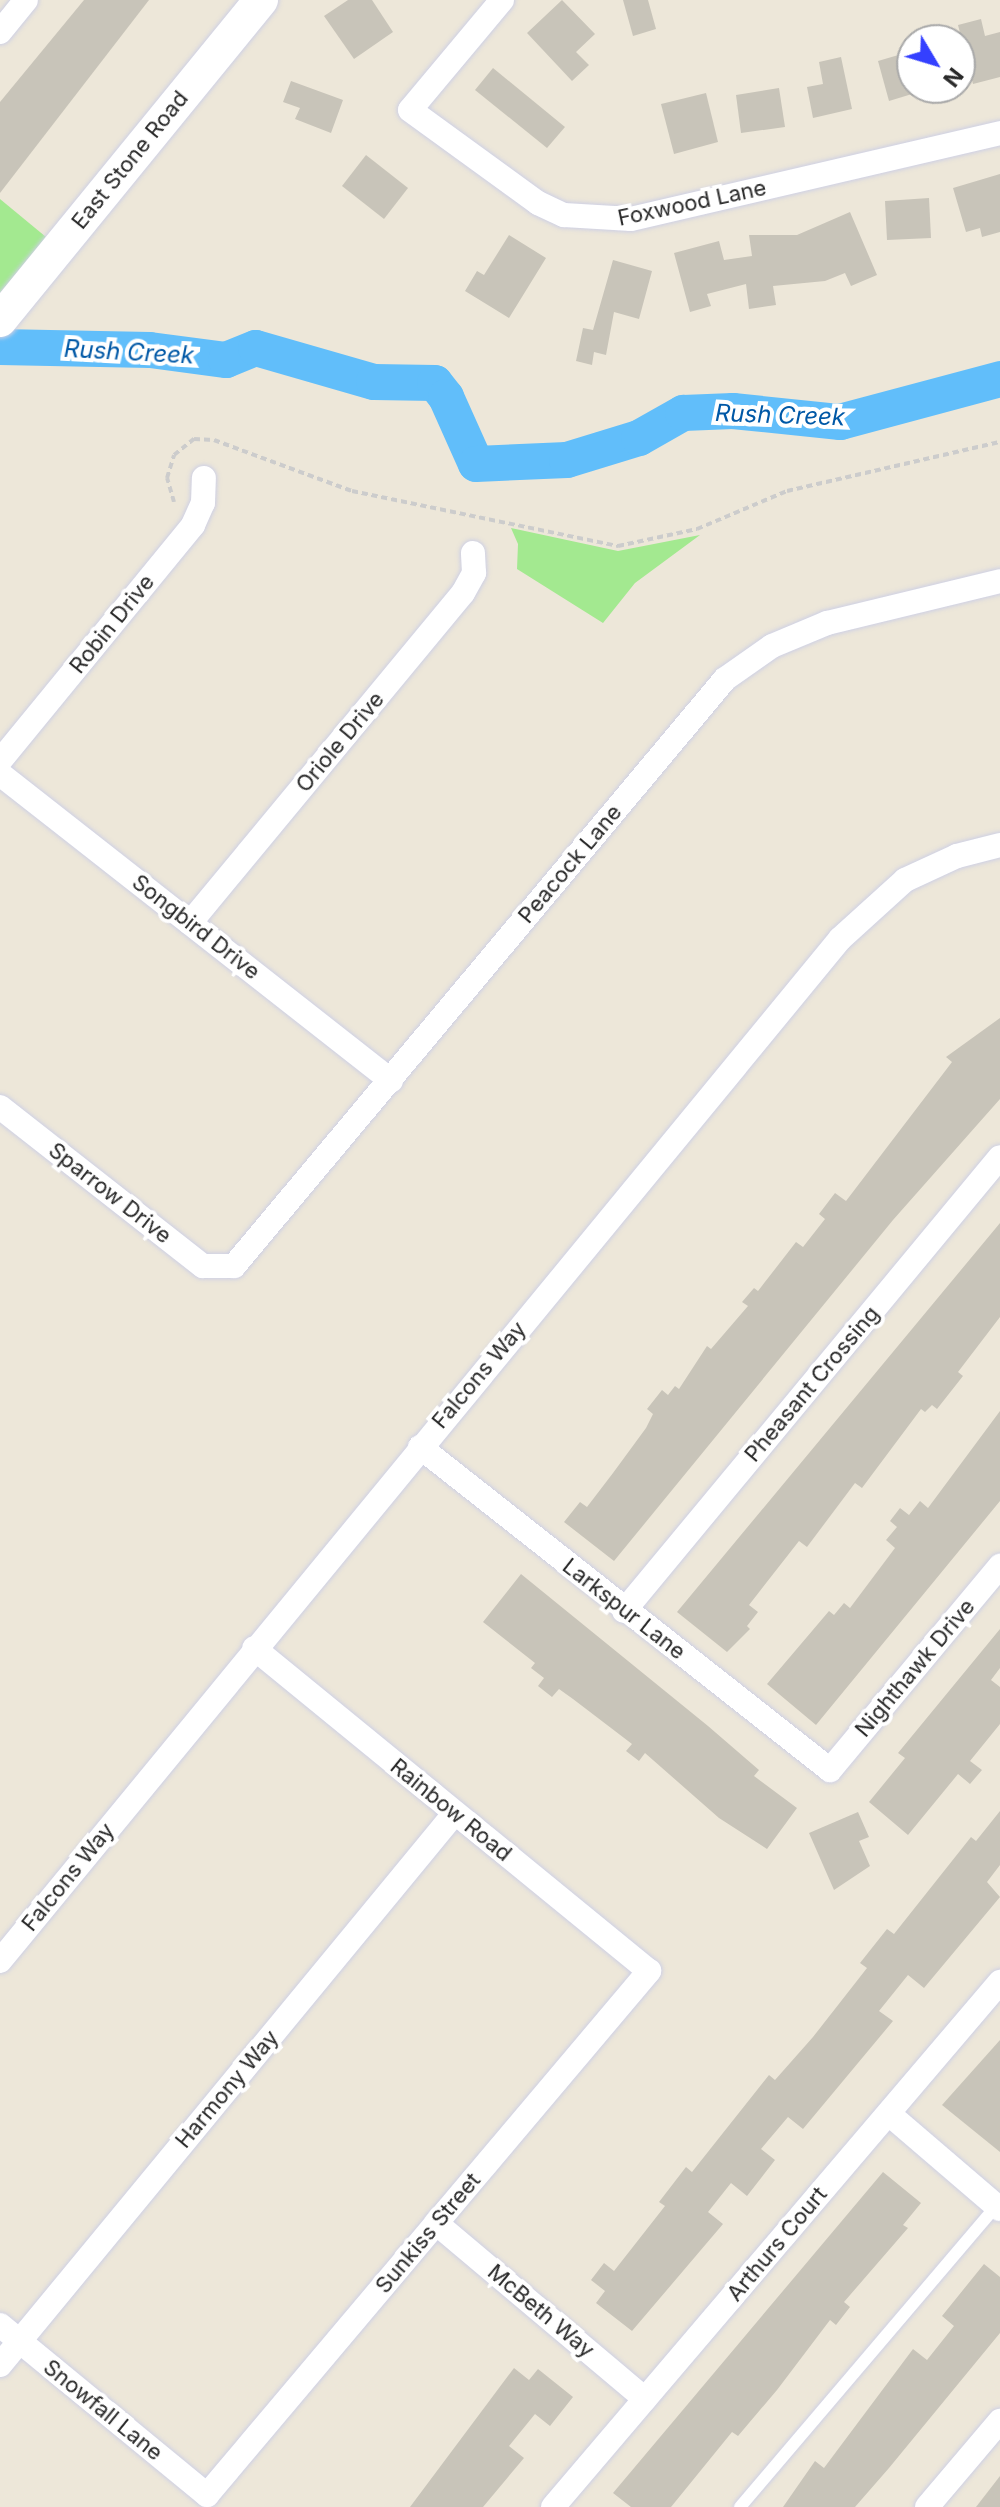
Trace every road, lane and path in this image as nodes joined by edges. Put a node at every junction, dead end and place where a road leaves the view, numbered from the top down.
1 (26, 0) edge
2 (261, 0) edge
3 (502, 0) edge
4 (0, 32) edge
5 (1000, 133) edge
6 (0, 320) edge
7 (1000, 442) edge
8 (204, 478) dead end
9 (174, 502) dead end
10 (473, 553) dead end
11 (1000, 581) edge
12 (0, 761) edge
13 (0, 774) edge
14 (1000, 845) edge
15 (190, 923) junction
16 (391, 1081) junction
17 (0, 1107) edge
18 (1000, 1157) edge
19 (223, 1269) joint
20 (420, 1447) junction
21 (1000, 1566) edge
22 (624, 1611) junction
23 (254, 1648) junction
24 (830, 1770) joint
25 (454, 1814) junction
26 (0, 1961) edge
27 (649, 1971) joint
28 (1000, 1982) edge
29 (889, 2114) junction
30 (999, 2205) edge
31 (436, 2223) junction
32 (10, 2333) edge
33 (0, 2365) edge
34 (645, 2399) junction
35 (1000, 2421) edge
36 (207, 2495) joint
37 (553, 2507) edge
38 (740, 2507) edge
39 (927, 2507) edge

1 - 4 street
2 - 6 main road, East Stone Road
3 - 5 street, Foxwood Lane
7 - 9 path
8 - 12 street, Robin Drive
10 - 15 street, Oriole Drive
11 - 16 street, Peacock Lane
13 - 15 street, Songbird Drive
14 - 20 street, Falcons Way
15 - 16 street, Songbird Drive
16 - 19 street, Peacock Lane
17 - 19 street, Sparrow Drive
18 - 22 street, Pheasant Crossing
20 - 22 street, Larkspur Lane
20 - 23 street, Falcons Way
21 - 24 street, Nighthawk Drive
22 - 24 street, Larkspur Lane
23 - 25 street, Rainbow Road
23 - 26 street, Falcons Way
25 - 27 street, Rainbow Road
25 - 32 street, Harmony Way
27 - 31 street, Sunkiss Street
28 - 29 street, Arthurs Court
29 - 30 street
29 - 34 street, Arthurs Court
30 - 38 lane
31 - 34 street, McBeth Way
31 - 36 street, Sunkiss Street
32 - 33 street, Harmony Way
32 - 36 street, Snowfall Lane
34 - 37 street, Arthurs Court
35 - 39 street

